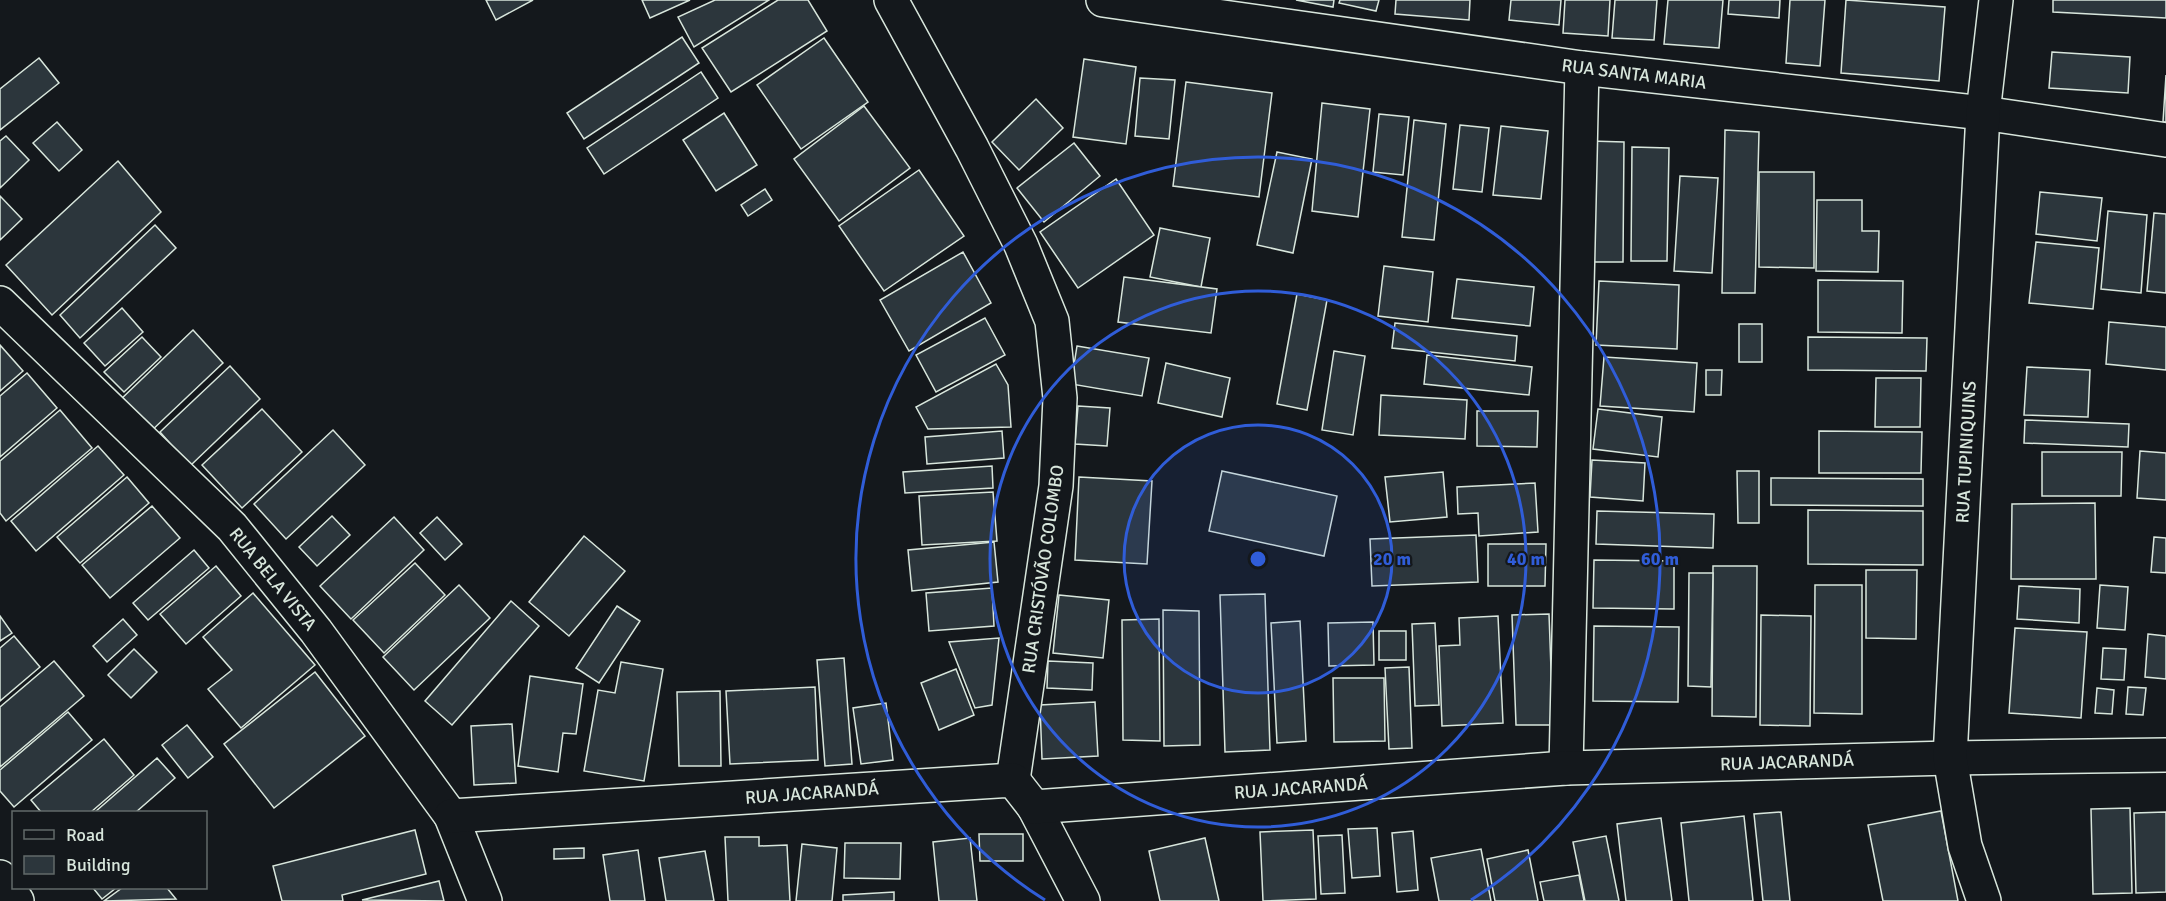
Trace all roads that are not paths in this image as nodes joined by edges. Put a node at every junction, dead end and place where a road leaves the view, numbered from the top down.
1 (891, 0) edge
2 (1103, 0) edge
3 (1996, 0) edge
4 (1582, 68) junction
5 (1983, 113) junction
6 (2166, 140) edge
7 (0, 303) edge
8 (2166, 755) edge
9 (1950, 758) junction
10 (1566, 768) junction
11 (1013, 780) junction
12 (1034, 807) junction
13 (451, 816) junction
14 (0, 877) edge
15 (17, 901) edge
16 (485, 901) edge
17 (1083, 901) edge
18 (1984, 901) edge

1 - 11 street, RUA CRISTÓVÃO COLOMBO
2 - 4 street, RUA SANTA MARIA
3 - 5 street, RUA TUPINIQUINS
4 - 5 street, RUA SANTA MARIA
4 - 10 street
5 - 6 street, RUA SANTA MARIA
5 - 9 street, RUA TUPINIQUINS
7 - 13 street, RUA BELA VISTA
8 - 9 street, RUA JACARANDÁ
9 - 10 street, RUA JACARANDÁ
9 - 18 street, RUA TUPINIQUINS
10 - 12 street, RUA JACARANDÁ
11 - 12 street
11 - 13 street, RUA JACARANDÁ
12 - 17 street
13 - 16 street, RUA BELA VISTA
14 - 15 street

